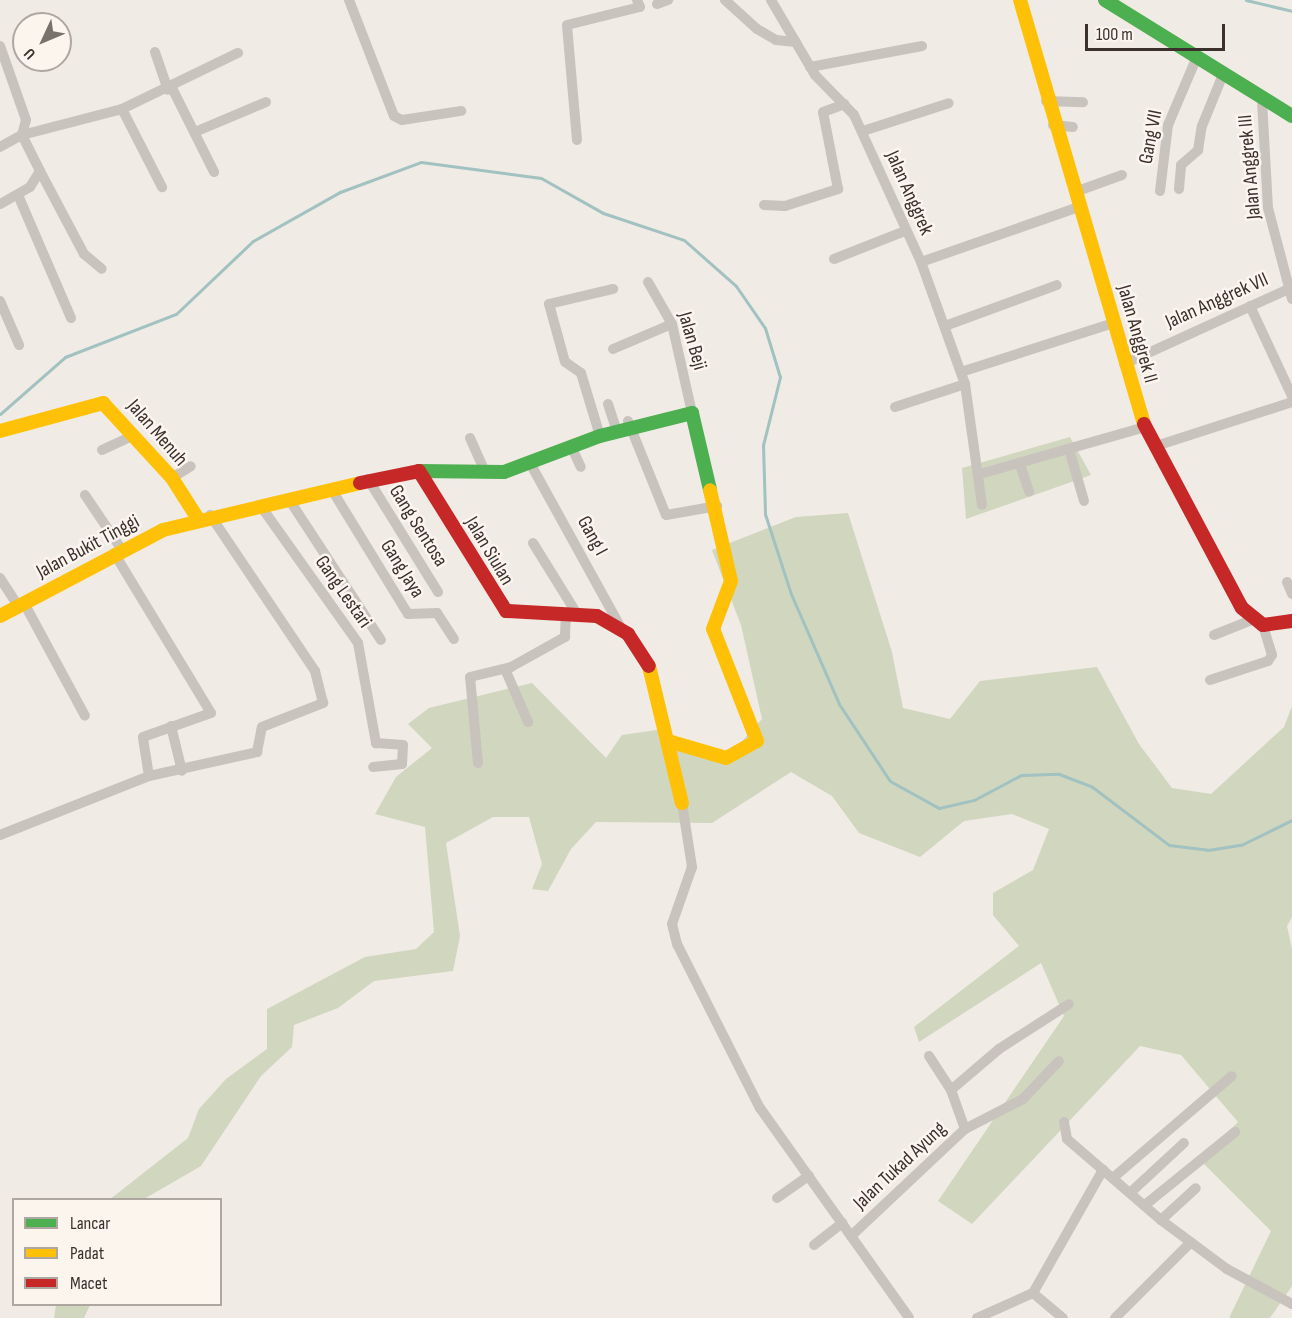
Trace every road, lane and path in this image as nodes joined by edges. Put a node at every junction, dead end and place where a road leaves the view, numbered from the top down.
1 (349, 0) edge
2 (638, 0) edge
3 (725, 0) edge
4 (771, 0) edge
5 (1020, 0) edge
6 (1105, 0) edge
7 (796, 42) junction
8 (0, 46) edge
9 (922, 46) dead end
10 (155, 52) dead end
11 (238, 53) dead end
12 (1196, 59) junction
13 (810, 67) junction
14 (1222, 77) junction
15 (170, 89) junction
16 (1046, 101) junction
17 (1262, 101) junction
18 (266, 102) dead end
19 (1083, 102) dead end
20 (950, 103) dead end
21 (845, 104) junction
22 (122, 109) junction
23 (461, 111) dead end
24 (1292, 116) edge
25 (1053, 125) junction
26 (1073, 127) dead end
27 (863, 131) junction
28 (195, 132) junction
29 (22, 135) junction
30 (577, 140) dead end
31 (0, 147) edge
32 (40, 171) junction
33 (214, 172) dead end
34 (1122, 175) dead end
35 (162, 187) dead end
36 (1179, 189) dead end
37 (1161, 191) dead end
38 (1075, 192) junction
39 (18, 195) junction
40 (0, 204) edge
41 (764, 205) dead end
42 (1079, 207) junction
43 (905, 231) junction
44 (834, 259) dead end
45 (921, 262) junction
46 (102, 269) dead end
47 (648, 282) dead end
48 (1057, 285) dead end
49 (613, 288) dead end
50 (1292, 288) edge
51 (1292, 298) edge
52 (0, 301) edge
53 (1250, 306) junction
54 (71, 318) dead end
55 (1114, 323) junction
56 (672, 324) junction
57 (945, 326) junction
58 (20, 345) dead end
59 (613, 349) dead end
60 (1124, 364) junction
61 (961, 372) junction
62 (965, 384) junction
63 (1290, 401) edge
64 (608, 404) dead end
65 (895, 407) dead end
66 (692, 413) junction
67 (1292, 415) edge
68 (625, 427) junction
69 (1145, 427) junction
70 (0, 431) edge
71 (134, 435) junction
72 (600, 436) junction
73 (470, 438) dead end
74 (571, 446) junction
75 (1156, 446) junction
76 (1069, 449) junction
77 (102, 450) dead end
78 (530, 463) junction
79 (1020, 465) junction
80 (191, 466) dead end
81 (581, 467) dead end
82 (419, 471) junction
83 (485, 472) junction
84 (980, 474) junction
85 (172, 478) junction
86 (368, 479) junction
87 (332, 490) junction
88 (1029, 491) dead end
89 (85, 495) dead end
90 (290, 501) junction
91 (1084, 501) dead end
92 (260, 505) junction
93 (982, 505) dead end
94 (717, 506) junction
95 (204, 517) junction
96 (533, 543) dead end
97 (118, 552) junction
98 (0, 578) edge
99 (1287, 582) dead end
100 (438, 592) dead end
101 (1292, 594) edge
102 (21, 605) junction
103 (572, 614) junction
104 (0, 616) edge
105 (1292, 621) edge
106 (1258, 622) junction
107 (620, 626) junction
108 (1214, 635) dead end
109 (454, 639) dead end
110 (381, 640) dead end
111 (505, 669) junction
112 (1210, 680) dead end
113 (86, 716) dead end
114 (528, 722) dead end
115 (171, 726) junction
116 (668, 741) junction
117 (478, 763) dead end
118 (373, 767) dead end
119 (182, 771) junction
120 (149, 776) junction
121 (682, 803) joint
122 (0, 835) edge
123 (1069, 1004) dead end
124 (929, 1056) dead end
125 (1059, 1061) dead end
126 (1232, 1076) dead end
127 (951, 1090) junction
128 (1064, 1122) dead end
129 (965, 1130) junction
130 (1234, 1132) dead end
131 (1184, 1143) dead end
132 (1103, 1170) junction
133 (809, 1176) junction
134 (1114, 1177) junction
135 (1196, 1188) dead end
136 (1131, 1192) junction
137 (777, 1198) dead end
138 (1146, 1205) junction
139 (1161, 1220) junction
140 (842, 1223) junction
141 (851, 1236) junction
142 (1191, 1242) junction
143 (814, 1245) dead end
144 (1033, 1293) junction
145 (1292, 1304) edge
146 (909, 1318) edge
147 (977, 1318) edge
148 (1063, 1318) edge
149 (1115, 1318) edge

1 - 23 street
2 - 30 street
3 - 7 street
4 - 7 street, Jalan Anggrek
5 - 16 street, Jalan Anggrek II
6 - 12 street
7 - 13 street, Jalan Anggrek
8 - 29 street
9 - 13 street
10 - 15 street
11 - 15 street
12 - 14 street
12 - 37 street, Gang VII
13 - 21 street, Jalan Anggrek
14 - 17 street
14 - 36 street
15 - 22 street
15 - 28 street
16 - 19 street
16 - 25 street, Jalan Anggrek II
17 - 24 street
17 - 50 street, Jalan Anggrek III
18 - 28 street
20 - 27 street
21 - 27 street, Jalan Anggrek
21 - 41 street
22 - 29 street
22 - 35 street
25 - 26 street
25 - 38 street, Jalan Anggrek II
27 - 43 street, Jalan Anggrek
28 - 33 street
29 - 31 street
29 - 32 street
32 - 39 street
32 - 46 street
34 - 38 street
38 - 42 street, Jalan Anggrek II
39 - 40 street
39 - 54 street
42 - 45 street, Jalan Anggrek
42 - 55 street, Jalan Anggrek II
43 - 44 street
43 - 45 street, Jalan Anggrek
45 - 57 street
47 - 56 street, Jalan Beji
48 - 57 street
49 - 72 street
50 - 51 street, Jalan Anggrek III
50 - 53 street, Jalan Anggrek VII
52 - 58 street
53 - 60 street, Jalan Anggrek VII
53 - 63 street
55 - 60 street, Jalan Anggrek II
55 - 61 street
56 - 59 street
56 - 66 street, Jalan Beji
57 - 61 street
60 - 69 street, Jalan Anggrek II
61 - 62 street
62 - 65 street
62 - 84 street
63 - 67 street
63 - 75 street
64 - 68 street
66 - 68 street
66 - 94 street
68 - 72 street
68 - 94 street
69 - 75 street, Jalan Anggrek II
69 - 76 street
70 - 71 street, Jalan Menuh
71 - 77 street
71 - 85 street, Jalan Menuh
72 - 74 street
73 - 83 street
74 - 78 street
74 - 81 street
75 - 106 street, Jalan Anggrek II
76 - 79 street
76 - 91 street
78 - 83 street
78 - 107 street, Gang I
79 - 84 street
79 - 88 street
80 - 85 street
82 - 83 street
82 - 86 street
82 - 103 street, Jalan Siulan
84 - 93 street
85 - 95 street, Jalan Menuh
86 - 87 street
86 - 100 street, Gang Sentosa
87 - 90 street
87 - 109 street, Gang Jaya
89 - 97 street
90 - 92 street
90 - 110 street
92 - 95 street
92 - 118 street, Gang Lestari
94 - 116 street
95 - 97 street, Jalan Bukit Tinggi
95 - 119 street
96 - 103 street
97 - 102 street, Jalan Bukit Tinggi
97 - 115 street
98 - 102 street
99 - 101 street
102 - 104 street, Jalan Bukit Tinggi
102 - 113 street
103 - 107 street, Jalan Siulan
103 - 111 street
105 - 106 street
106 - 108 street
106 - 112 street
107 - 116 street
111 - 114 street
111 - 117 street
115 - 119 street
115 - 120 street
116 - 121 street
119 - 120 street
120 - 122 street
121 - 133 street
123 - 127 street
124 - 127 street
125 - 129 street, Jalan Tukad Ayung
126 - 134 street
127 - 129 street
128 - 132 street
129 - 141 street, Jalan Tukad Ayung
130 - 138 street
131 - 136 street
132 - 134 street
132 - 144 street
133 - 137 street
133 - 140 street
134 - 136 street
135 - 139 street
136 - 138 street
138 - 139 street
139 - 142 street
140 - 141 street
140 - 143 street
141 - 146 street
142 - 145 street
142 - 149 street
144 - 147 street
144 - 148 street

